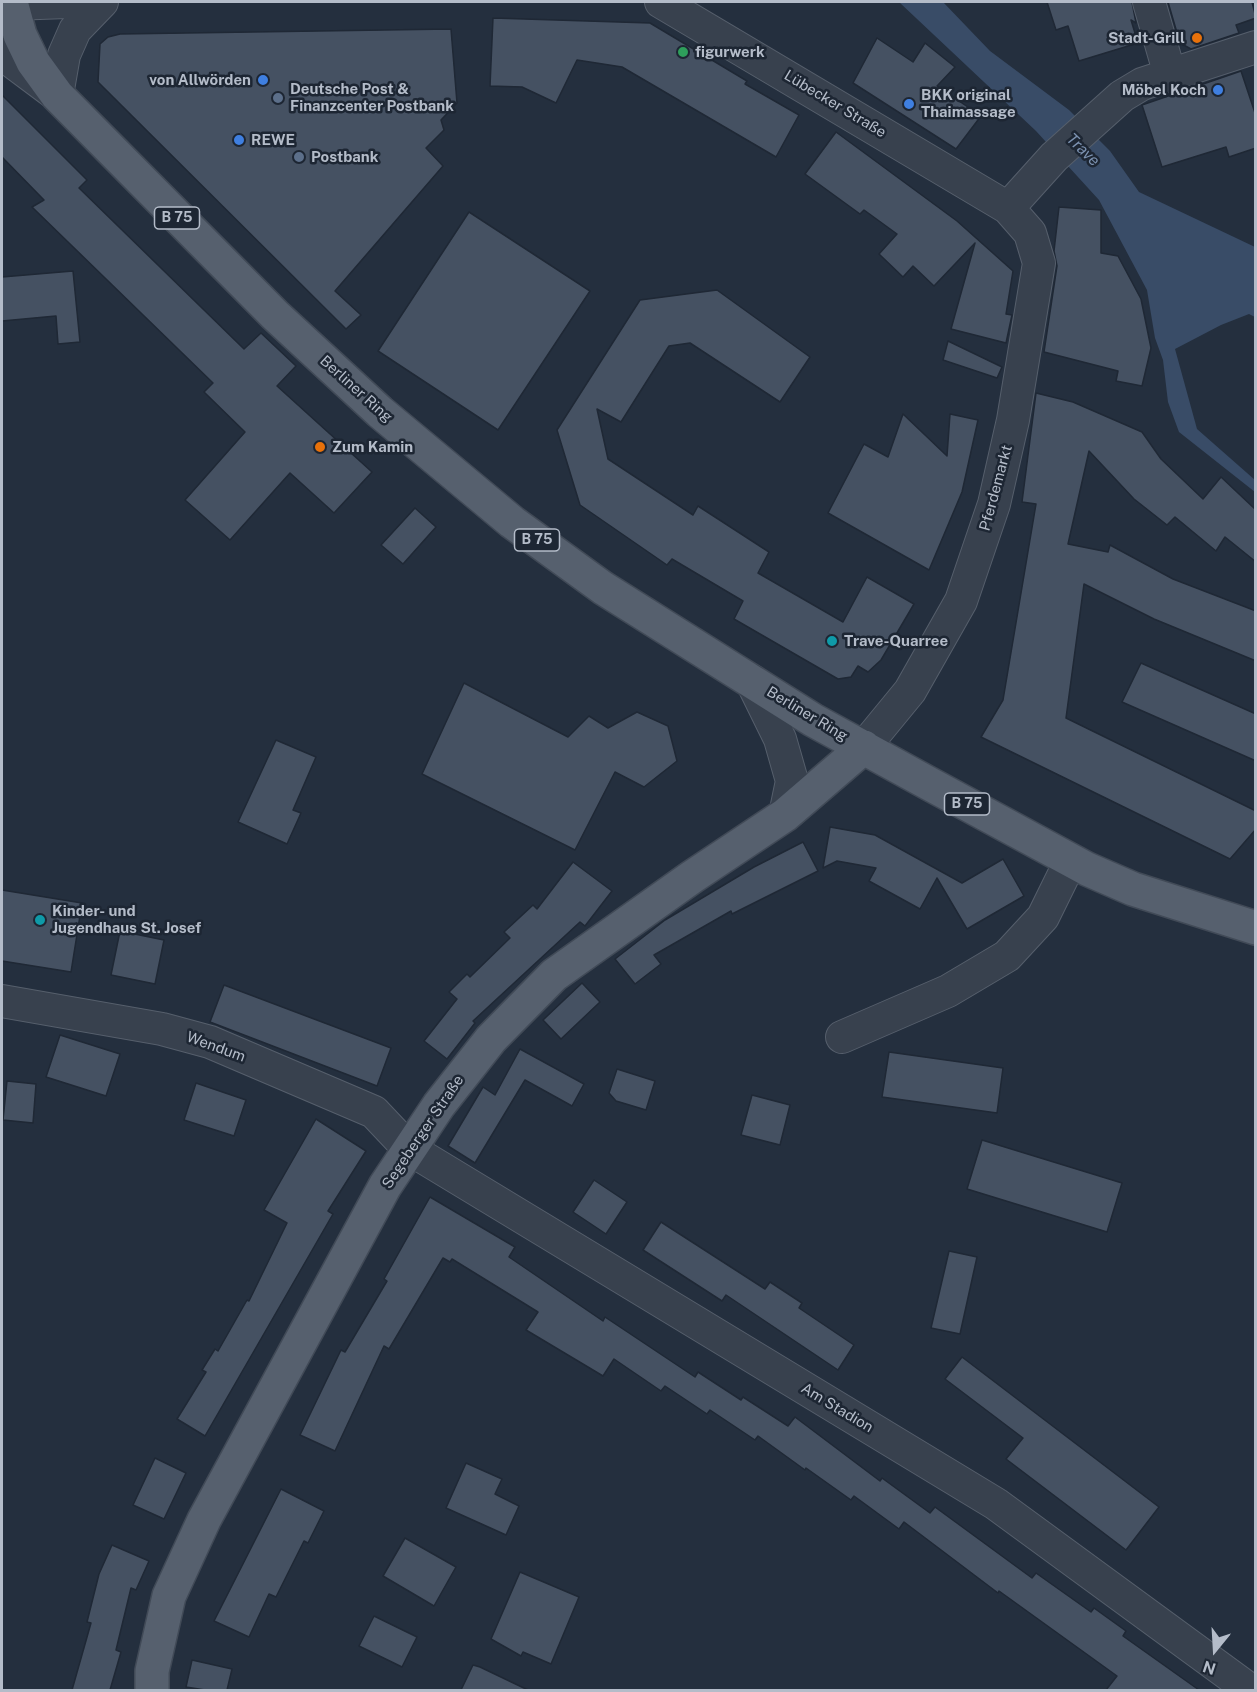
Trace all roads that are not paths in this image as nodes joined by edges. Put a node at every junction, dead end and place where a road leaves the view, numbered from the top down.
1 (8, 2) edge
2 (67, 2) edge
3 (102, 2) edge
4 (665, 2) edge
5 (1149, 2) edge
6 (1256, 47) edge
7 (2, 54) edge
8 (1170, 75) junction
9 (57, 95) junction
10 (1008, 208) junction
11 (750, 680) junction
12 (864, 747) junction
13 (785, 815) junction
14 (1071, 860) junction
15 (1249, 926) edge
16 (2, 1001) edge
17 (842, 1037) dead end
18 (408, 1148) junction
19 (152, 1690) edge
20 (1250, 1690) edge

1 - 2 street
1 - 9 main road, Berliner Ring / B 75
3 - 9 street
4 - 10 street, Lübecker Straße
5 - 8 street
6 - 8 street
7 - 9 street, Berliner Ring
8 - 10 street
9 - 11 main road, Berliner Ring / B 75
10 - 12 street, Pferdemarkt
11 - 12 main road, Berliner Ring / B 75
11 - 13 street, Berliner Ring
12 - 13 main road, Segeberger Straße
12 - 14 main road, B 75
13 - 18 main road, Segeberger Straße
14 - 15 main road, B 75
14 - 17 street
16 - 18 street, Wendum
18 - 19 main road, Segeberger Straße
18 - 20 street, Am Stadion

